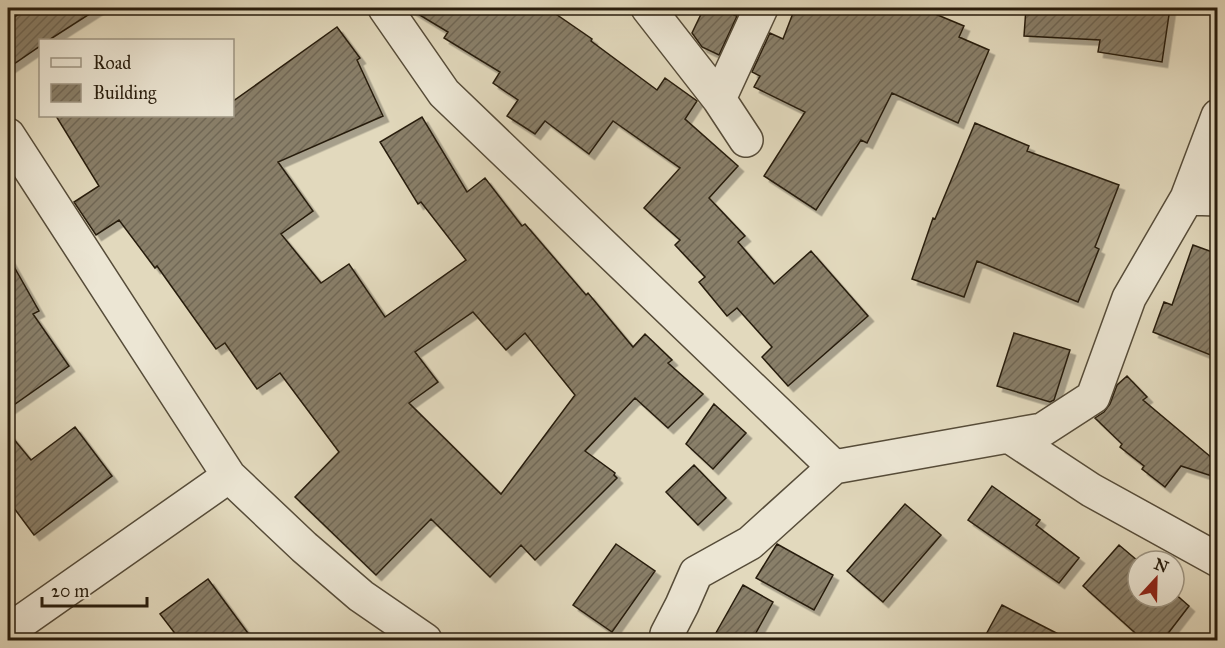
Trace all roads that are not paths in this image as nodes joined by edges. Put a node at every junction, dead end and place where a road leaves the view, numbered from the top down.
1 (385, 8) edge
2 (648, 8) edge
3 (760, 8) edge
4 (719, 99) junction
5 (1218, 116) edge
6 (8, 135) edge
7 (746, 140) dead end
8 (1202, 199) edge
9 (1009, 436) junction
10 (834, 467) junction
11 (229, 476) junction
12 (1218, 560) edge
13 (8, 632) edge
14 (425, 640) edge
15 (666, 640) edge

1 - 10 street
2 - 4 street
3 - 4 street
4 - 7 street
5 - 8 street
6 - 11 street
8 - 9 street
9 - 10 street
9 - 12 street
10 - 15 street
11 - 13 street
11 - 14 street

